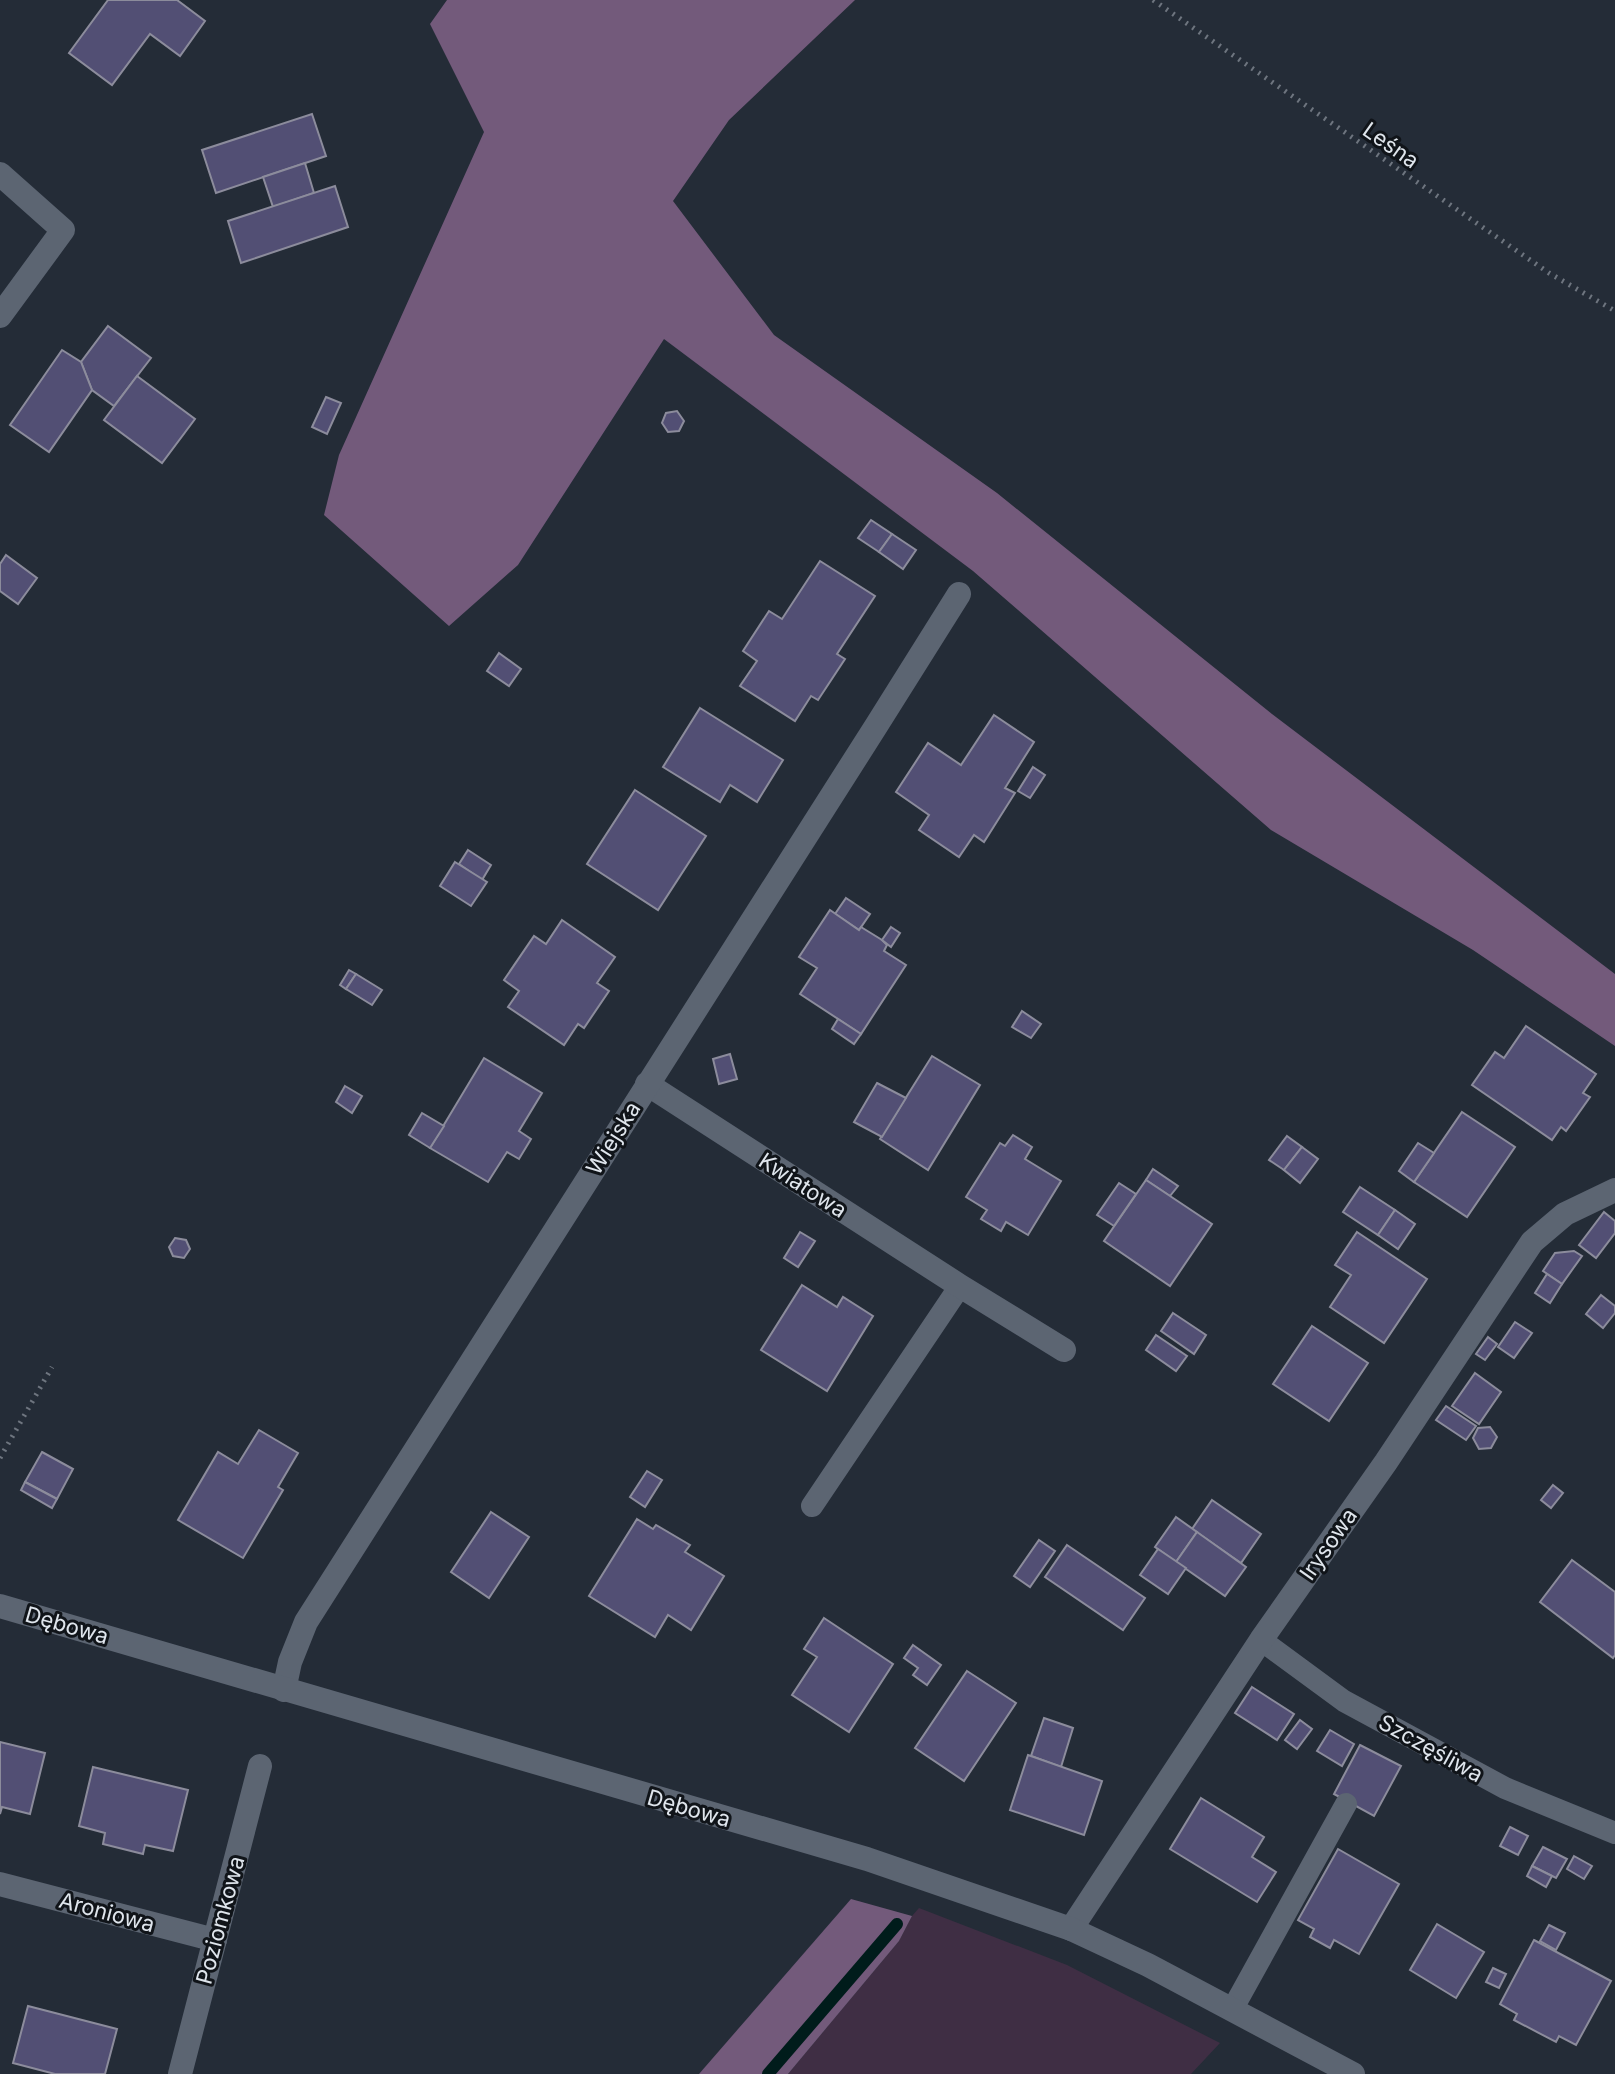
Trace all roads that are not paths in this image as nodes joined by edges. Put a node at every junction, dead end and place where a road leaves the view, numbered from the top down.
1 (0, 174) edge
2 (0, 316) edge
3 (959, 594) dead end
4 (647, 1084) junction
5 (1615, 1190) edge
6 (960, 1286) junction
7 (1064, 1350) dead end
8 (812, 1506) dead end
9 (0, 1606) edge
10 (1261, 1640) junction
11 (284, 1690) junction
12 (260, 1766) dead end
13 (1346, 1804) dead end
14 (1615, 1833) edge
15 (0, 1884) edge
16 (1071, 1929) junction
17 (215, 1940) junction
18 (1232, 2010) junction
19 (180, 2074) edge
20 (1353, 2074) edge

1 - 2 street
3 - 4 street, Wiejska
4 - 6 street, Kwiatowa
4 - 11 street, Wiejska
5 - 10 street, Irysowa
6 - 7 street, Kwiatowa
6 - 8 lane
9 - 11 street, Dębowa
10 - 14 lane, Szczęśliwa
10 - 16 street, Irysowa
11 - 16 street, Dębowa
12 - 17 street, Poziomkowa
13 - 18 lane
15 - 17 street, Aroniowa
16 - 18 street, Dębowa
17 - 19 street, Poziomkowa
18 - 20 street, Dębowa

